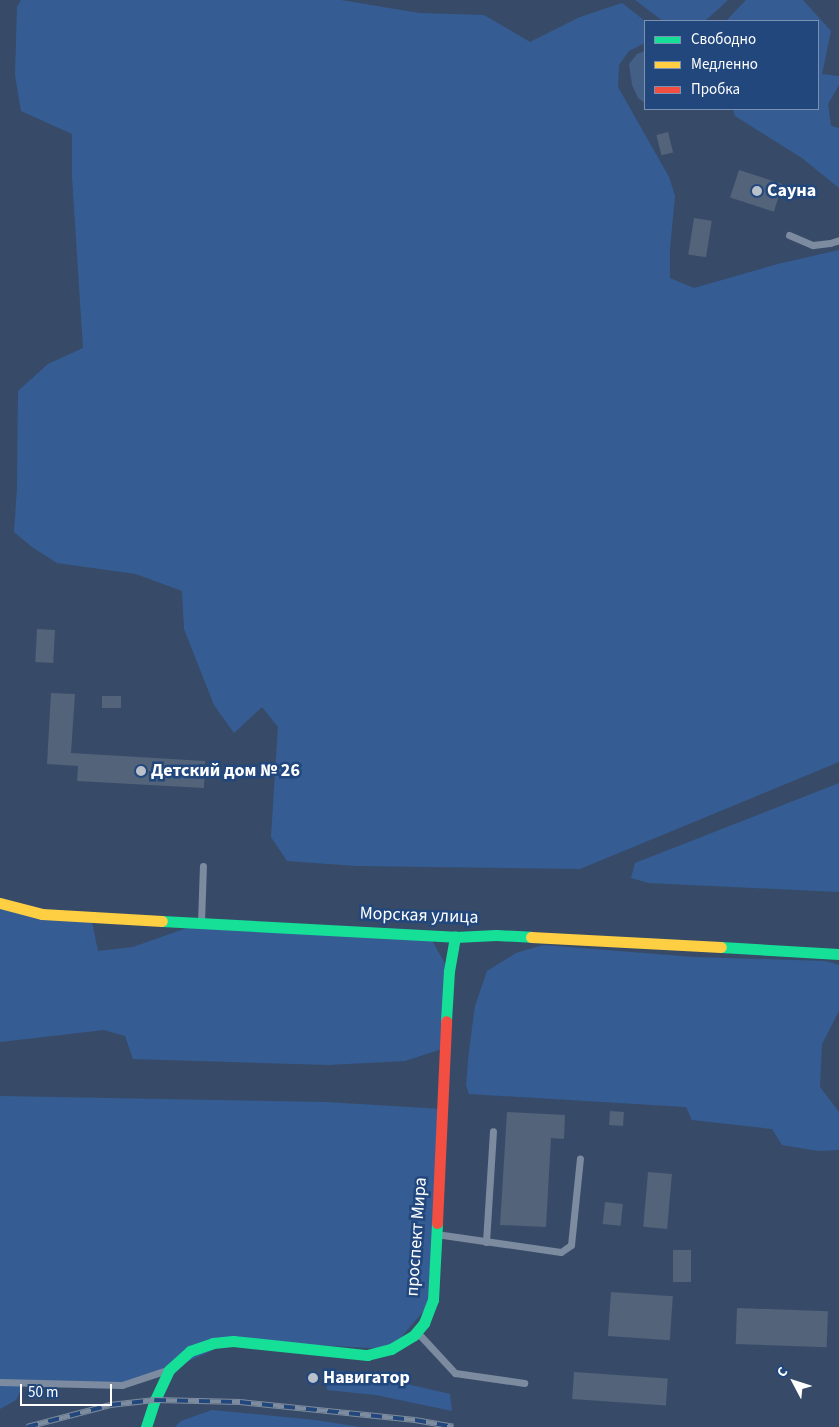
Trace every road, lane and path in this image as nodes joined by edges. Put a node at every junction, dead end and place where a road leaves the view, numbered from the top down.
1 (789, 236) dead end
2 (839, 240) edge
3 (203, 866) dead end
4 (0, 903) edge
5 (201, 923) junction
6 (455, 937) junction
7 (839, 954) edge
8 (493, 1131) dead end
9 (580, 1158) dead end
10 (436, 1234) junction
11 (486, 1242) junction
12 (417, 1332) junction
13 (169, 1370) junction
14 (0, 1382) edge
15 (524, 1382) dead end
16 (146, 1427) edge

1 - 2 lane
3 - 5 lane
4 - 5 main road, Морская улица
5 - 6 main road, Морская улица
6 - 7 main road, Морская улица
6 - 10 main road, проспект Мира
8 - 11 lane
9 - 11 lane
10 - 11 lane
10 - 12 main road, проспект Мира
12 - 13 main road, проспект Мира
12 - 15 lane
13 - 14 lane
13 - 16 main road, проспект Мира

